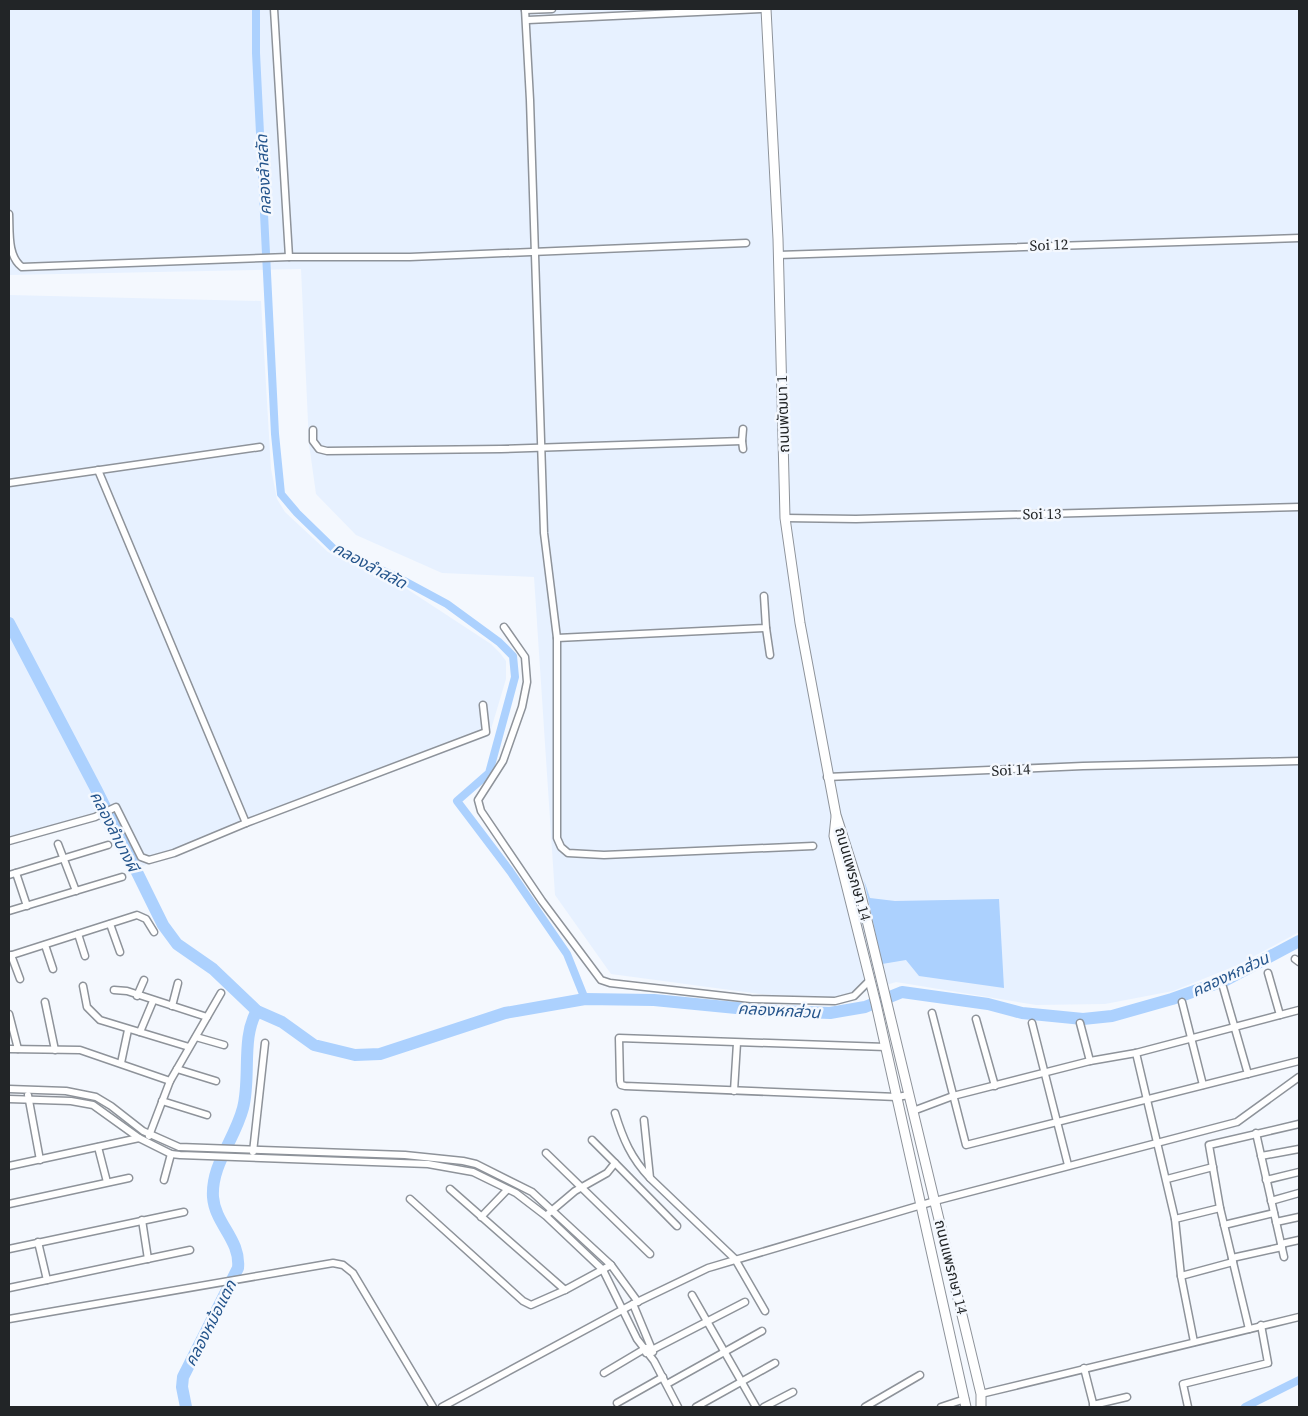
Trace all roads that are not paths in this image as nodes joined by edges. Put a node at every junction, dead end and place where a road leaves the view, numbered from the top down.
1 (274, 9) edge
2 (525, 9) edge
3 (552, 9) edge
4 (590, 9) edge
5 (761, 9) edge
6 (766, 9) edge
7 (640, 12) edge
8 (590, 16) junction
9 (528, 20) junction
10 (9, 214) edge
11 (1299, 238) edge
12 (746, 243) dead end
13 (536, 252) junction
14 (778, 255) junction
15 (289, 257) junction
16 (743, 429) dead end
17 (313, 430) dead end
18 (742, 441) junction
19 (260, 447) dead end
20 (542, 447) junction
21 (743, 449) dead end
22 (98, 470) junction
23 (9, 483) edge
24 (1299, 507) edge
25 (785, 518) junction
26 (764, 596) dead end
27 (504, 626) dead end
28 (766, 628) junction
29 (557, 638) junction
30 (770, 655) dead end
31 (483, 705) dead end
32 (1299, 760) edge
33 (827, 777) junction
34 (836, 815) joint
35 (246, 823) junction
36 (9, 841) edge
37 (58, 844) dead end
38 (108, 845) dead end
39 (813, 846) dead end
40 (64, 858) junction
41 (16, 873) junction
42 (9, 875) edge
43 (122, 877) dead end
44 (76, 891) junction
45 (27, 906) junction
46 (9, 911) edge
47 (110, 924) junction
48 (154, 932) dead end
49 (78, 934) junction
50 (45, 944) junction
51 (120, 952) dead end
52 (10, 955) edge
53 (85, 956) dead end
54 (53, 969) dead end
55 (1268, 973) dead end
56 (20, 979) dead end
57 (144, 980) dead end
58 (178, 983) dead end
59 (874, 984) junction
60 (83, 986) dead end
61 (1223, 987) dead end
62 (114, 990) dead end
63 (221, 993) dead end
64 (138, 996) junction
65 (153, 1001) junction
66 (45, 1002) dead end
67 (1182, 1002) dead end
68 (172, 1006) junction
69 (1299, 1010) edge
70 (9, 1014) edge
71 (932, 1014) dead end
72 (1280, 1015) junction
73 (207, 1017) junction
74 (976, 1019) dead end
75 (1032, 1022) dead end
76 (1080, 1023) dead end
77 (1235, 1027) junction
78 (128, 1030) junction
79 (140, 1032) junction
80 (196, 1037) junction
81 (1191, 1039) junction
82 (265, 1043) dead end
83 (736, 1043) junction
84 (224, 1045) dead end
85 (190, 1047) junction
86 (886, 1048) junction
87 (9, 1049) edge
88 (18, 1049) junction
89 (55, 1050) junction
90 (1136, 1053) junction
91 (1090, 1062) junction
92 (1299, 1062) edge
93 (121, 1063) junction
94 (177, 1069) junction
95 (1044, 1073) junction
96 (1248, 1074) junction
97 (1299, 1077) edge
98 (170, 1081) junction
99 (216, 1081) dead end
100 (1203, 1085) junction
101 (995, 1086) junction
102 (9, 1089) edge
103 (28, 1090) junction
104 (734, 1091) junction
105 (909, 1095) junction
106 (953, 1096) junction
107 (897, 1097) junction
108 (1148, 1098) junction
109 (9, 1099) edge
110 (28, 1099) junction
111 (162, 1101) junction
112 (913, 1111) junction
113 (615, 1113) dead end
114 (207, 1115) dead end
115 (644, 1120) dead end
116 (1057, 1121) junction
117 (1299, 1124) edge
118 (1256, 1133) junction
119 (149, 1134) junction
120 (139, 1138) junction
121 (592, 1140) dead end
122 (147, 1142) junction
123 (1157, 1142) junction
124 (98, 1147) junction
125 (254, 1149) junction
126 (1299, 1149) edge
127 (349, 1152) junction
128 (546, 1153) dead end
129 (170, 1154) junction
130 (430, 1156) junction
131 (1261, 1156) junction
132 (253, 1158) junction
133 (40, 1160) junction
134 (349, 1161) junction
135 (615, 1163) junction
136 (428, 1164) junction
137 (1068, 1165) junction
138 (9, 1166) edge
139 (1213, 1167) junction
140 (1299, 1172) edge
141 (128, 1178) dead end
142 (650, 1178) junction
143 (1167, 1179) junction
144 (164, 1180) dead end
145 (1266, 1180) junction
146 (107, 1182) junction
147 (582, 1188) junction
148 (450, 1189) dead end
149 (507, 1190) junction
150 (1299, 1193) edge
151 (410, 1199) dead end
152 (935, 1201) junction
153 (1271, 1201) junction
154 (9, 1204) edge
155 (921, 1206) junction
156 (1220, 1208) junction
157 (552, 1211) junction
158 (184, 1212) dead end
159 (1274, 1213) junction
160 (546, 1216) junction
161 (481, 1217) junction
162 (1299, 1217) edge
163 (1175, 1219) junction
164 (142, 1220) junction
165 (1276, 1222) junction
166 (1224, 1225) junction
167 (677, 1226) dead end
168 (1299, 1240) edge
169 (38, 1242) junction
170 (1281, 1245) junction
171 (9, 1249) edge
172 (190, 1250) dead end
173 (650, 1254) dead end
174 (148, 1258) junction
175 (1284, 1258) dead end
176 (735, 1259) junction
177 (1233, 1260) junction
178 (611, 1265) junction
179 (603, 1270) junction
180 (1180, 1276) junction
181 (47, 1280) junction
182 (9, 1288) edge
183 (565, 1290) junction
184 (692, 1295) dead end
185 (745, 1302) dead end
186 (636, 1303) junction
187 (624, 1309) junction
188 (765, 1310) dead end
189 (1299, 1317) edge
190 (9, 1319) edge
191 (708, 1322) junction
192 (1261, 1325) junction
193 (1249, 1328) junction
194 (762, 1331) dead end
195 (1194, 1342) junction
196 (652, 1347) junction
197 (645, 1351) junction
198 (725, 1352) junction
199 (654, 1361) junction
200 (775, 1364) dead end
201 (1084, 1368) junction
202 (604, 1373) dead end
203 (920, 1375) dead end
204 (663, 1377) junction
205 (977, 1379) junction
206 (742, 1382) junction
207 (961, 1383) junction
208 (667, 1384) junction
209 (793, 1392) dead end
210 (981, 1394) junction
211 (1128, 1397) dead end
212 (617, 1403) dead end
213 (965, 1403) edge
214 (1093, 1406) edge
215 (433, 1407) edge
216 (442, 1407) edge
217 (677, 1407) edge
218 (696, 1407) edge
219 (756, 1407) edge
220 (764, 1407) edge
221 (865, 1407) edge
222 (941, 1407) edge
223 (982, 1407) edge
224 (1188, 1407) edge

1 - 15 street
2 - 3 street
2 - 9 street
4 - 8 street
5 - 7 street
6 - 14 main road, ถนนพัฒนา 1
7 - 8 street
8 - 9 street
9 - 13 street
10 - 15 street
11 - 14 street, Soi 12
12 - 13 street
13 - 15 street
13 - 20 street
14 - 25 main road, ถนนพัฒนา 1
16 - 18 street
17 - 20 street
18 - 20 street
18 - 21 street
19 - 22 street
20 - 29 street
22 - 23 street
22 - 35 street
24 - 25 street, Soi 13
25 - 33 main road, ถนนพัฒนา 1
26 - 28 street
27 - 59 street
28 - 29 street
28 - 30 street
29 - 39 street
31 - 35 street
32 - 33 street, Soi 14
33 - 34 main road, ถนนพัฒนา 1
34 - 59 main road, ถนนแพรกษา 14
35 - 36 street
37 - 40 street
38 - 40 street
40 - 41 street
40 - 44 street
41 - 42 street
41 - 45 street
43 - 44 street
44 - 45 street
45 - 46 street
47 - 48 street
47 - 49 street
47 - 51 street
49 - 50 street
49 - 53 street
50 - 52 street
50 - 54 street
52 - 56 street
55 - 72 street
57 - 64 street
58 - 68 street
59 - 86 main road, ถนนแพรกษา 14
59 - 105 main road, ถนนแพรกษา 14
60 - 78 street
61 - 77 street
62 - 64 street
63 - 73 street
64 - 65 street
65 - 68 street
65 - 79 street
66 - 89 street
67 - 81 street
68 - 73 street
69 - 72 street
70 - 88 street
71 - 106 street
72 - 77 street
73 - 80 street
74 - 101 street
75 - 95 street
76 - 91 street
77 - 81 street
77 - 96 street
78 - 79 street
78 - 93 street
79 - 85 street
80 - 84 street
80 - 85 street
81 - 90 street
81 - 100 street
82 - 125 street
83 - 86 street
83 - 104 street
83 - 104 street
85 - 94 street
86 - 107 main road, ถนนแพรกษา 14
87 - 88 street
88 - 89 street
89 - 93 street
90 - 91 street
90 - 108 street
91 - 95 street
92 - 96 street
93 - 98 street
94 - 98 street
94 - 99 street
95 - 101 street
95 - 116 street
96 - 100 street
97 - 123 street
98 - 111 street
100 - 108 street
101 - 106 street
102 - 103 street
103 - 110 street
103 - 119 street
104 - 107 street
105 - 107 street
105 - 112 main road, ถนนแพรกษา 14
106 - 112 street
106 - 116 street
107 - 155 main road, ถนนแพรกษา 14
108 - 116 street
108 - 123 street
109 - 110 street
110 - 120 street
110 - 133 street
111 - 114 street
111 - 119 street
112 - 152 main road, ถนนแพรกษา 14
113 - 142 street
115 - 142 street
116 - 137 street
117 - 118 street
118 - 131 street
118 - 139 street
119 - 122 street
119 - 125 street
120 - 122 street
120 - 124 street
121 - 135 street
122 - 129 street
123 - 137 street
123 - 143 street
124 - 133 street
124 - 146 street
125 - 127 street
125 - 132 street
126 - 131 street
127 - 130 street
127 - 134 street
128 - 147 street
129 - 132 street
129 - 144 street
130 - 136 street
130 - 157 street
131 - 145 street
132 - 134 street
133 - 138 street
134 - 136 street
135 - 147 street
135 - 167 street
136 - 149 street
137 - 152 street
139 - 143 street
139 - 156 street
140 - 145 street
141 - 146 street
142 - 176 street
143 - 163 street
145 - 153 street
146 - 154 street
147 - 157 street
147 - 173 street
148 - 161 street
149 - 160 street
149 - 161 street
150 - 153 street
151 - 183 street
152 - 155 street
152 - 205 main road, ถนนแพรกษา 14
153 - 159 street
155 - 176 street
155 - 207 main road, ถนนแพรกษา 14
156 - 163 street
156 - 166 street
157 - 160 street
157 - 178 street
158 - 164 street
159 - 165 street
159 - 166 street
160 - 179 street
161 - 183 street
162 - 165 street
163 - 180 street
164 - 169 street
164 - 174 street
165 - 170 street
166 - 177 street
168 - 170 street
169 - 171 street
169 - 181 street
170 - 175 street
170 - 177 street
172 - 174 street
174 - 181 street
176 - 186 street
176 - 188 street
177 - 180 street
177 - 193 street
178 - 179 street
178 - 186 street
179 - 183 street
179 - 187 street
180 - 195 street
181 - 182 street
184 - 191 street
185 - 191 street
186 - 187 street
186 - 196 street
187 - 197 street
187 - 216 street
189 - 192 street
190 - 215 street
191 - 196 street
191 - 198 street
192 - 193 street
192 - 224 street
193 - 195 street
194 - 198 street
195 - 201 street
196 - 197 street
196 - 199 street
197 - 199 street
197 - 202 street
198 - 206 street
198 - 208 street
199 - 204 street
200 - 206 street
201 - 210 street
201 - 214 street
203 - 221 street
204 - 208 street
204 - 212 street
205 - 207 main road
205 - 210 main road, ถนนแพรกษา 14
206 - 218 street
206 - 219 street
207 - 213 main road, ถนนแพรกษา 14
208 - 217 street
209 - 220 street
210 - 223 main road, ถนนแพรกษา 14
211 - 214 street
213 - 222 street

